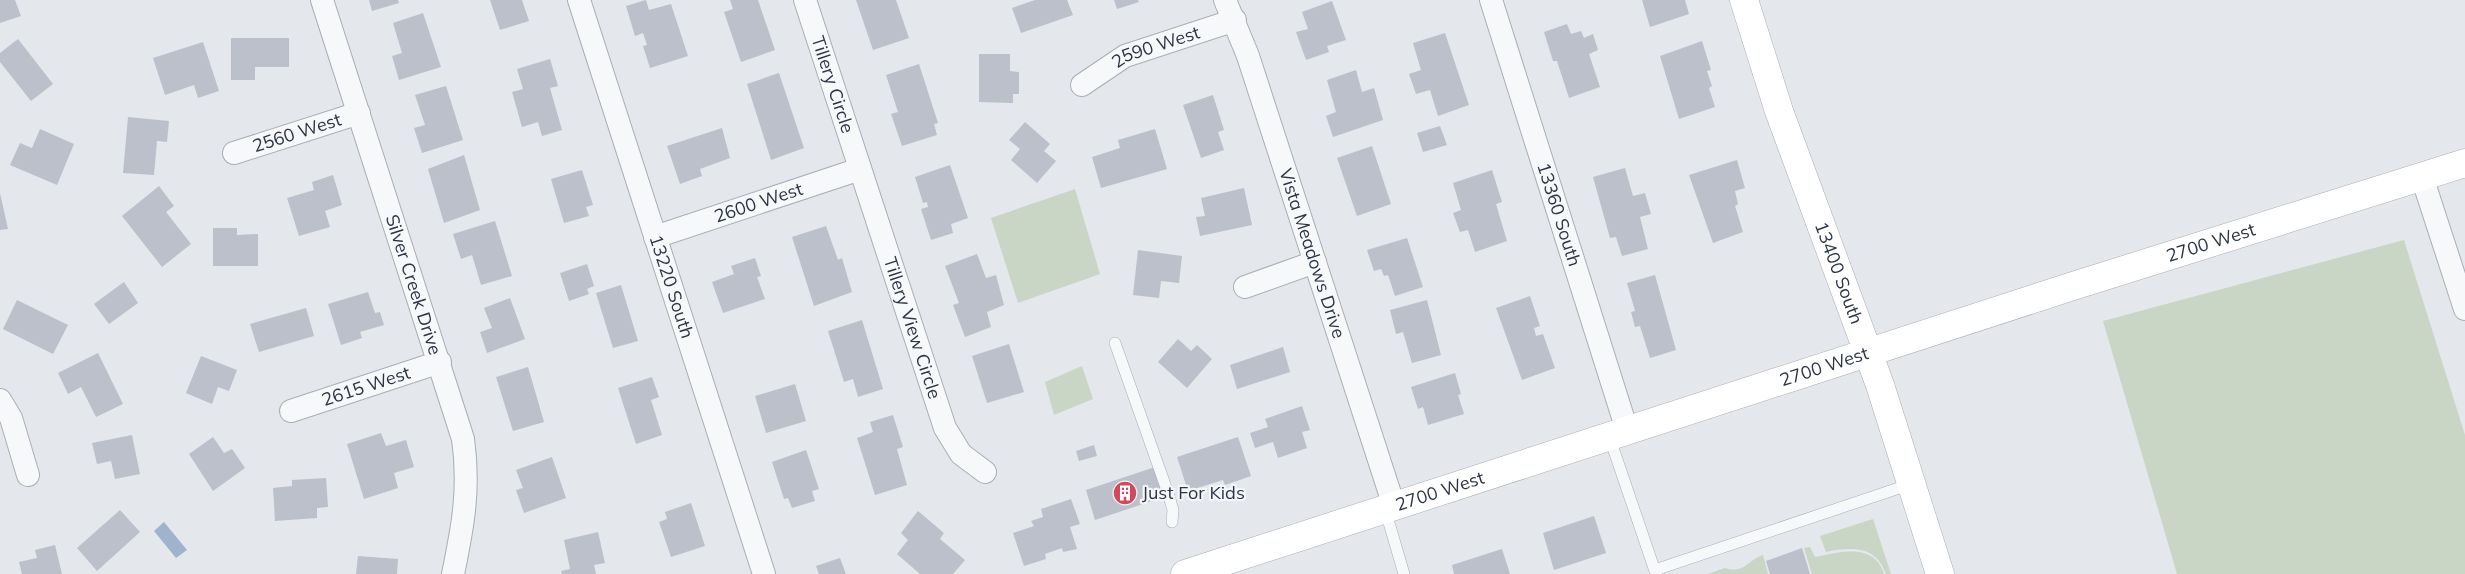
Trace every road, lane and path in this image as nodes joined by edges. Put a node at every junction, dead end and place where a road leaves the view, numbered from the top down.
1 (322, 0) edge
2 (579, 0) edge
3 (805, 0) edge
4 (1491, 0) edge
5 (1744, 0) edge
6 (1230, 10) edge
7 (1082, 85) dead end
8 (359, 112) junction
9 (234, 153) dead end
10 (2465, 163) edge
11 (860, 169) junction
12 (2422, 177) junction
13 (655, 237) junction
14 (1315, 262) junction
15 (1245, 287) dead end
16 (2465, 309) edge
17 (1115, 343) dead end
18 (1868, 353) junction
19 (440, 362) junction
20 (0, 400) edge
21 (291, 411) dead end
22 (1618, 433) junction
23 (986, 472) dead end
24 (28, 475) dead end
25 (1911, 484) junction
26 (1389, 508) junction
27 (1172, 522) dead end
28 (1195, 572) edge
29 (1656, 572) edge
30 (453, 574) edge
31 (764, 574) edge
32 (1404, 574) edge
33 (1940, 574) edge

1 - 8 street, Silver Creek Drive
2 - 13 street, 13220 South
3 - 11 street, Tillery Circle
4 - 22 street, 13360 South
5 - 18 main road, 13400 South
6 - 7 street, 2590 West
6 - 14 street, Vista Meadows Drive
8 - 9 street, 2560 West
8 - 19 street, Silver Creek Drive
10 - 12 main road, 2700 West
11 - 13 street, 2600 West
11 - 23 street, Tillery View Circle
12 - 16 street
12 - 18 main road, 2700 West
13 - 31 street, 13220 South
14 - 15 street
14 - 26 street, Vista Meadows Drive
17 - 27 lane
18 - 22 main road, 2700 West
18 - 25 main road, 13400 South
19 - 21 street, 2615 West
19 - 30 street, Silver Creek Drive
20 - 24 street
22 - 26 main road, 2700 West
22 - 29 lane
25 - 29 lane
25 - 33 main road, 13400 South
26 - 28 main road, 2700 West
26 - 32 lane

